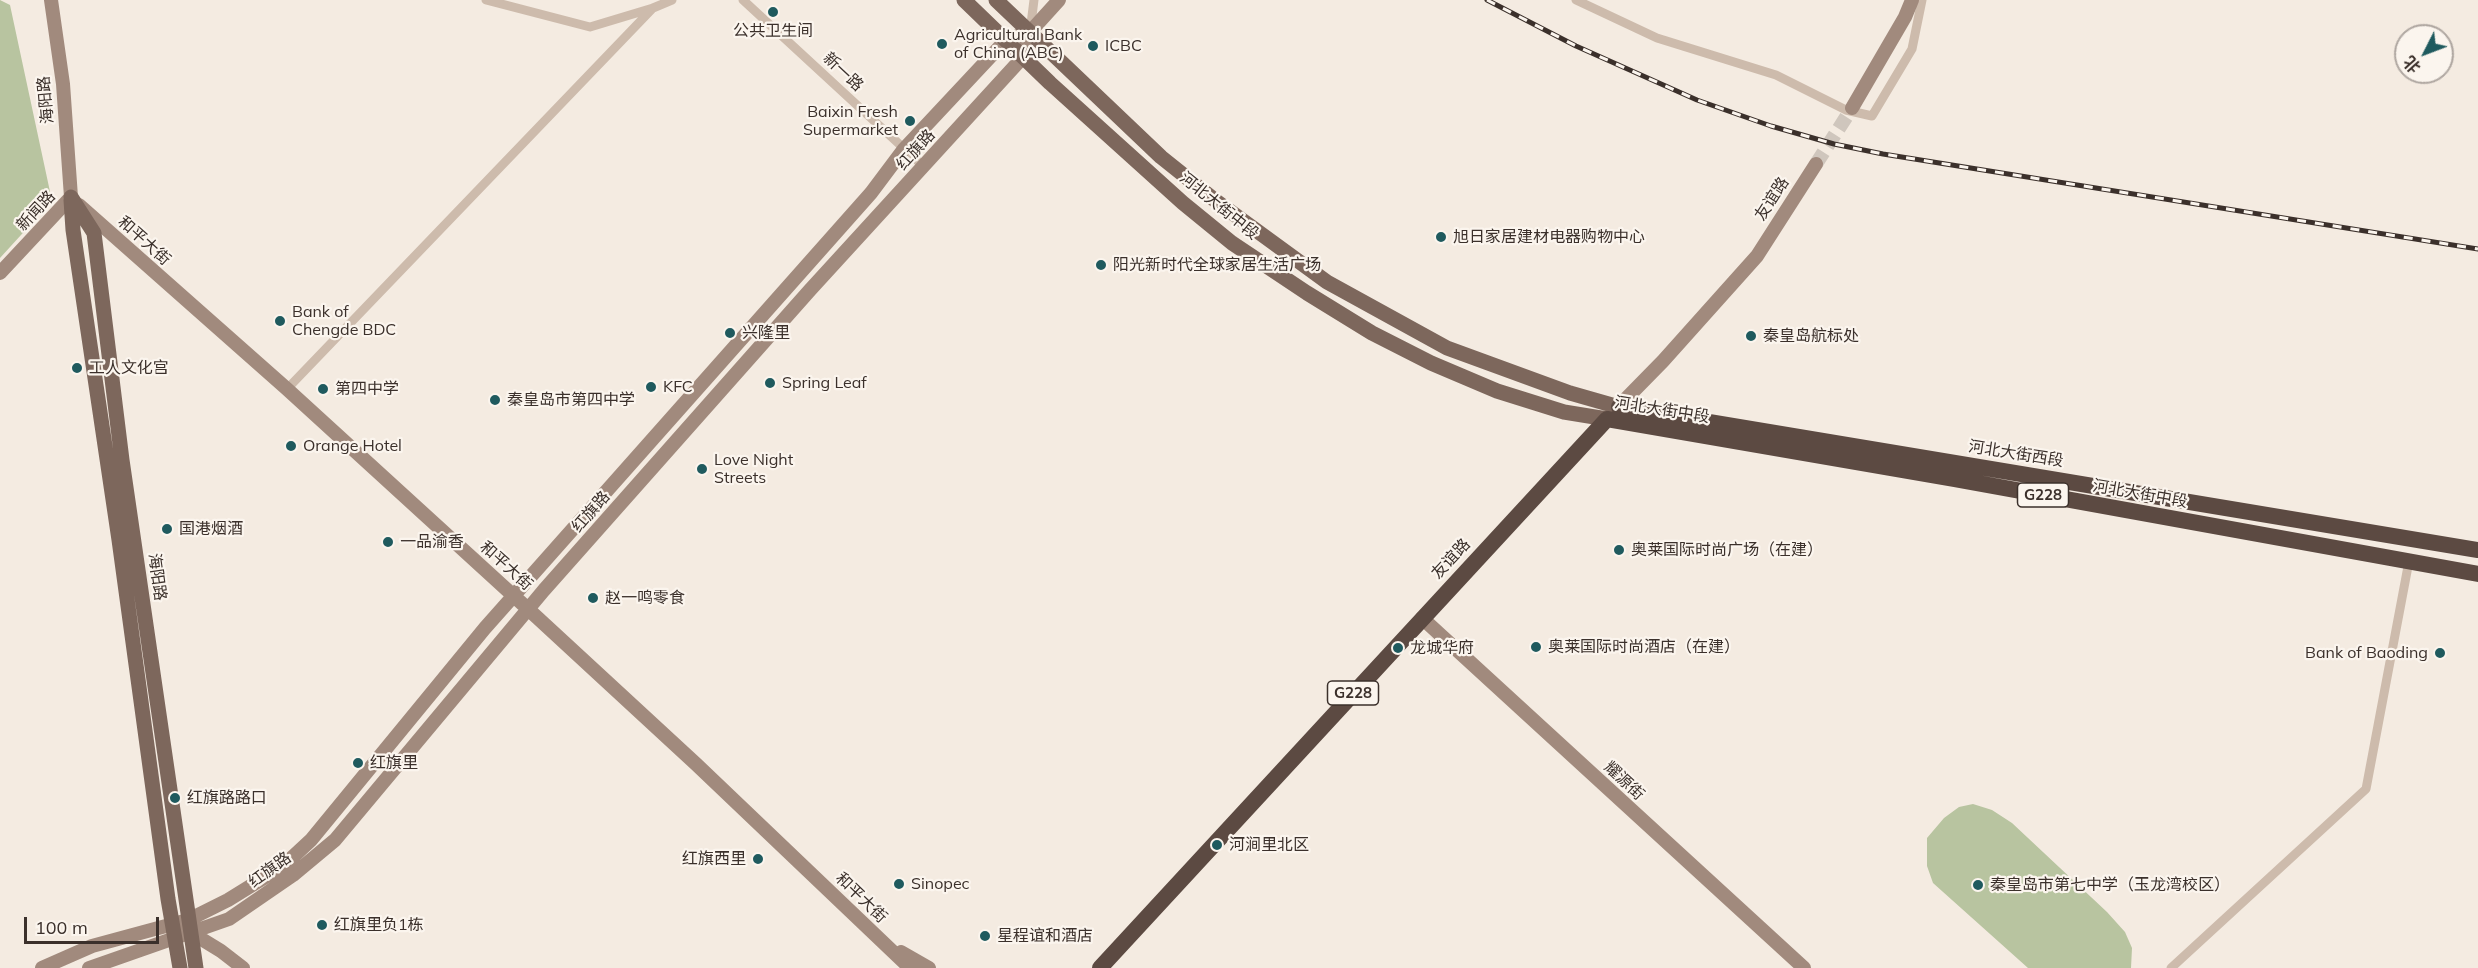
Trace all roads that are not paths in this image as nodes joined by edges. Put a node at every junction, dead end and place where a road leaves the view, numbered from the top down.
1 (51, 0) edge
2 (486, 0) edge
3 (672, 0) edge
4 (743, 0) edge
5 (964, 0) edge
6 (996, 0) edge
7 (1034, 0) edge
8 (1059, 0) edge
9 (1576, 0) edge
10 (1912, 0) edge
11 (1922, 0) edge
12 (653, 8) junction
13 (1030, 32) junction
14 (1006, 40) junction
15 (1024, 56) junction
16 (1852, 108) tunnel mouth
17 (904, 149) junction
18 (1816, 164) tunnel mouth
19 (923, 166) junction
20 (71, 197) junction
21 (0, 273) edge
22 (287, 389) junction
23 (1619, 406) junction
24 (1607, 419) junction
25 (2478, 550) edge
26 (2409, 561) junction
27 (2478, 574) edge
28 (515, 597) junction
29 (528, 609) junction
30 (1422, 618) junction
31 (189, 926) junction
32 (174, 931) junction
33 (883, 943) junction
34 (1104, 964) edge
35 (42, 968) edge
36 (89, 968) edge
37 (180, 968) edge
38 (196, 968) edge
39 (243, 968) edge
40 (900, 968) edge
41 (910, 968) edge
42 (929, 968) edge
43 (1089, 968) edge
44 (1804, 968) edge
45 (2171, 968) edge

1 - 20 main road, 海阳路
2 - 12 street
3 - 12 street
4 - 17 street, 新一路
5 - 14 main road, 河北大街中段
6 - 13 main road
7 - 13 street
8 - 13 main road, 红旗路
9 - 11 street
10 - 16 main road
12 - 22 street
13 - 14 main road
13 - 15 main road, 红旗路
13 - 23 main road
14 - 15 main road, 河北大街中段
14 - 17 main road
15 - 19 main road, 红旗路
15 - 24 main road, 河北大街中段
17 - 19 street, 新一路
17 - 28 main road
18 - 23 main road, 友谊路
19 - 29 main road, 红旗路
20 - 21 main road, 新闻路
20 - 22 main road, 和平大街
20 - 31 main road, 海阳路
20 - 32 main road, 海阳路
22 - 28 main road, 和平大街
23 - 24 main road, 友谊路
23 - 25 highway, 河北大街西段 / G228
24 - 26 highway, 河北大街中段 / G228
24 - 30 highway, 友谊路 / G228
26 - 27 highway, 河北大街中段 / G228
26 - 45 street
28 - 29 main road, 和平大街
28 - 31 main road
29 - 31 main road, 红旗路
29 - 33 main road, 和平大街
30 - 34 highway, 友谊路 / G228
30 - 44 main road, 耀源街
31 - 32 main road, 红旗路
31 - 38 main road, 海阳路
31 - 39 main road
32 - 35 main road
32 - 36 main road, 红旗路
32 - 37 main road, 海阳路
33 - 40 main road
33 - 41 main road, 和平大街
33 - 42 main road
34 - 43 main road

